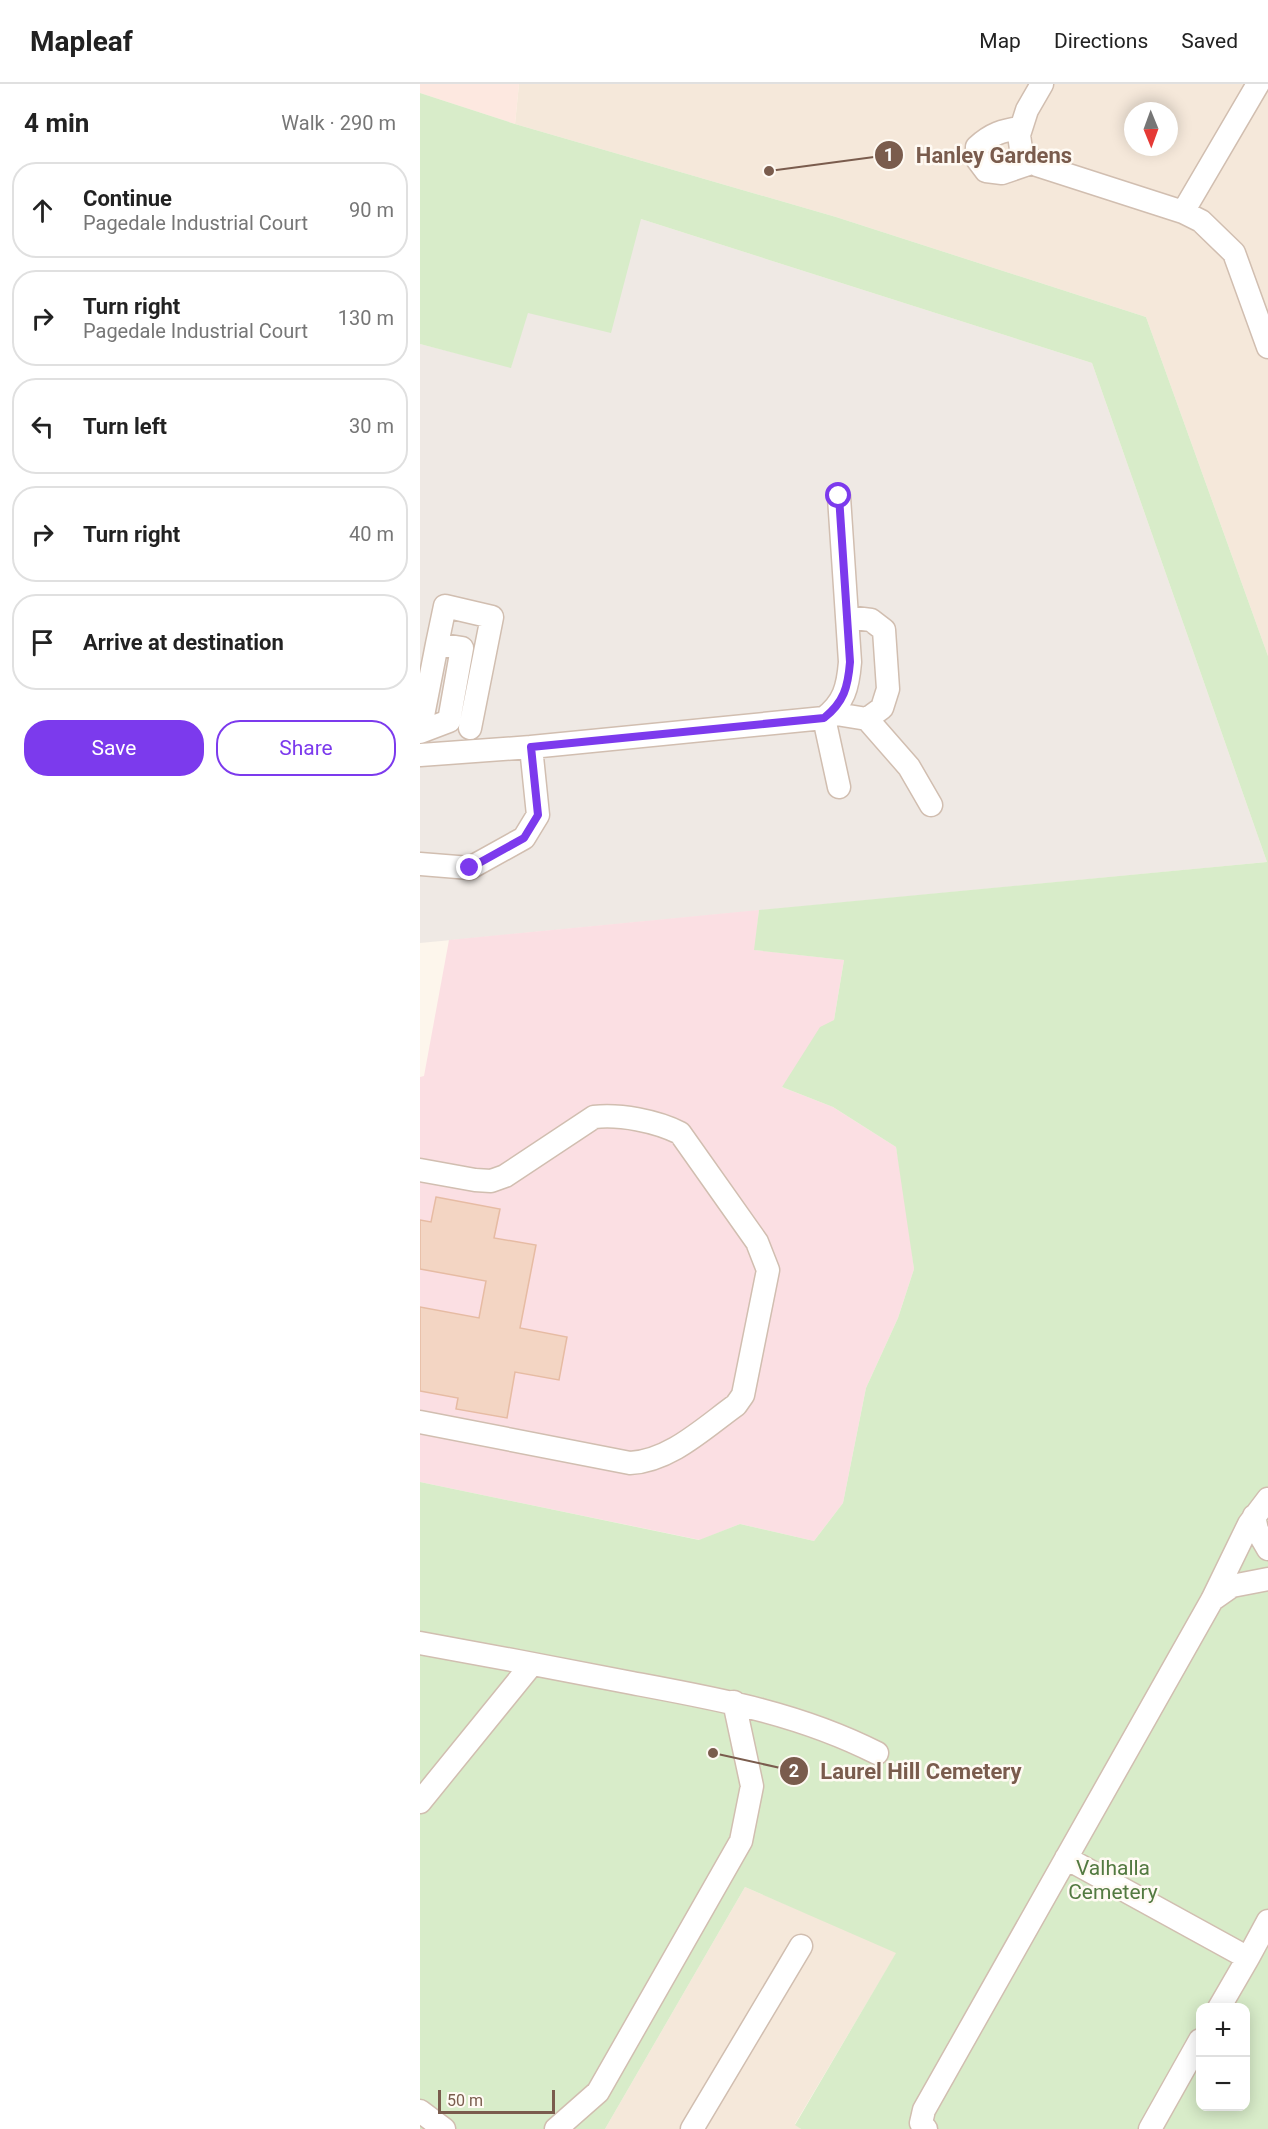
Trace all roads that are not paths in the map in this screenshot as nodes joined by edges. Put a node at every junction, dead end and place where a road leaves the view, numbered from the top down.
1 (1042, 84) edge
2 (1258, 84) edge
3 (1183, 212) junction
4 (1268, 347) edge
5 (839, 496) dead end
6 (847, 617) junction
7 (437, 644) junction
8 (460, 663) junction
9 (482, 668) junction
10 (827, 716) junction
11 (867, 719) junction
12 (470, 728) dead end
13 (420, 731) edge
14 (531, 747) junction
15 (420, 755) edge
16 (839, 788) dead end
17 (932, 806) dead end
18 (420, 864) edge
19 (420, 1170) edge
20 (420, 1422) edge
21 (1261, 1507) edge
22 (1268, 1549) edge
23 (1268, 1580) edge
24 (1212, 1600) junction
25 (420, 1642) edge
26 (532, 1664) junction
27 (734, 1702) junction
28 (877, 1753) dead end
29 (420, 1802) edge
30 (1066, 1858) junction
31 (1268, 1921) edge
32 (801, 1946) dead end
33 (1248, 1958) junction
34 (1221, 2003) edge
35 (1196, 2047) edge
36 (420, 2111) edge
37 (444, 2129) edge
38 (556, 2129) edge
39 (692, 2129) edge
40 (926, 2129) edge
41 (1150, 2129) edge

1 - 3 street
2 - 3 street
3 - 4 street
5 - 6 street
6 - 10 street
6 - 11 street
7 - 8 street
7 - 9 street
7 - 13 street
8 - 9 street
8 - 13 street
9 - 12 street
10 - 11 street
10 - 14 street
10 - 16 street
11 - 17 street
14 - 15 street
14 - 18 street
19 - 20 street
21 - 22 street
21 - 24 street
23 - 24 street
24 - 30 street
25 - 26 street
26 - 27 street
26 - 29 street
27 - 28 street
27 - 38 street
30 - 33 street
30 - 40 street
31 - 33 street
32 - 39 street
33 - 34 street
35 - 41 street
36 - 37 street

